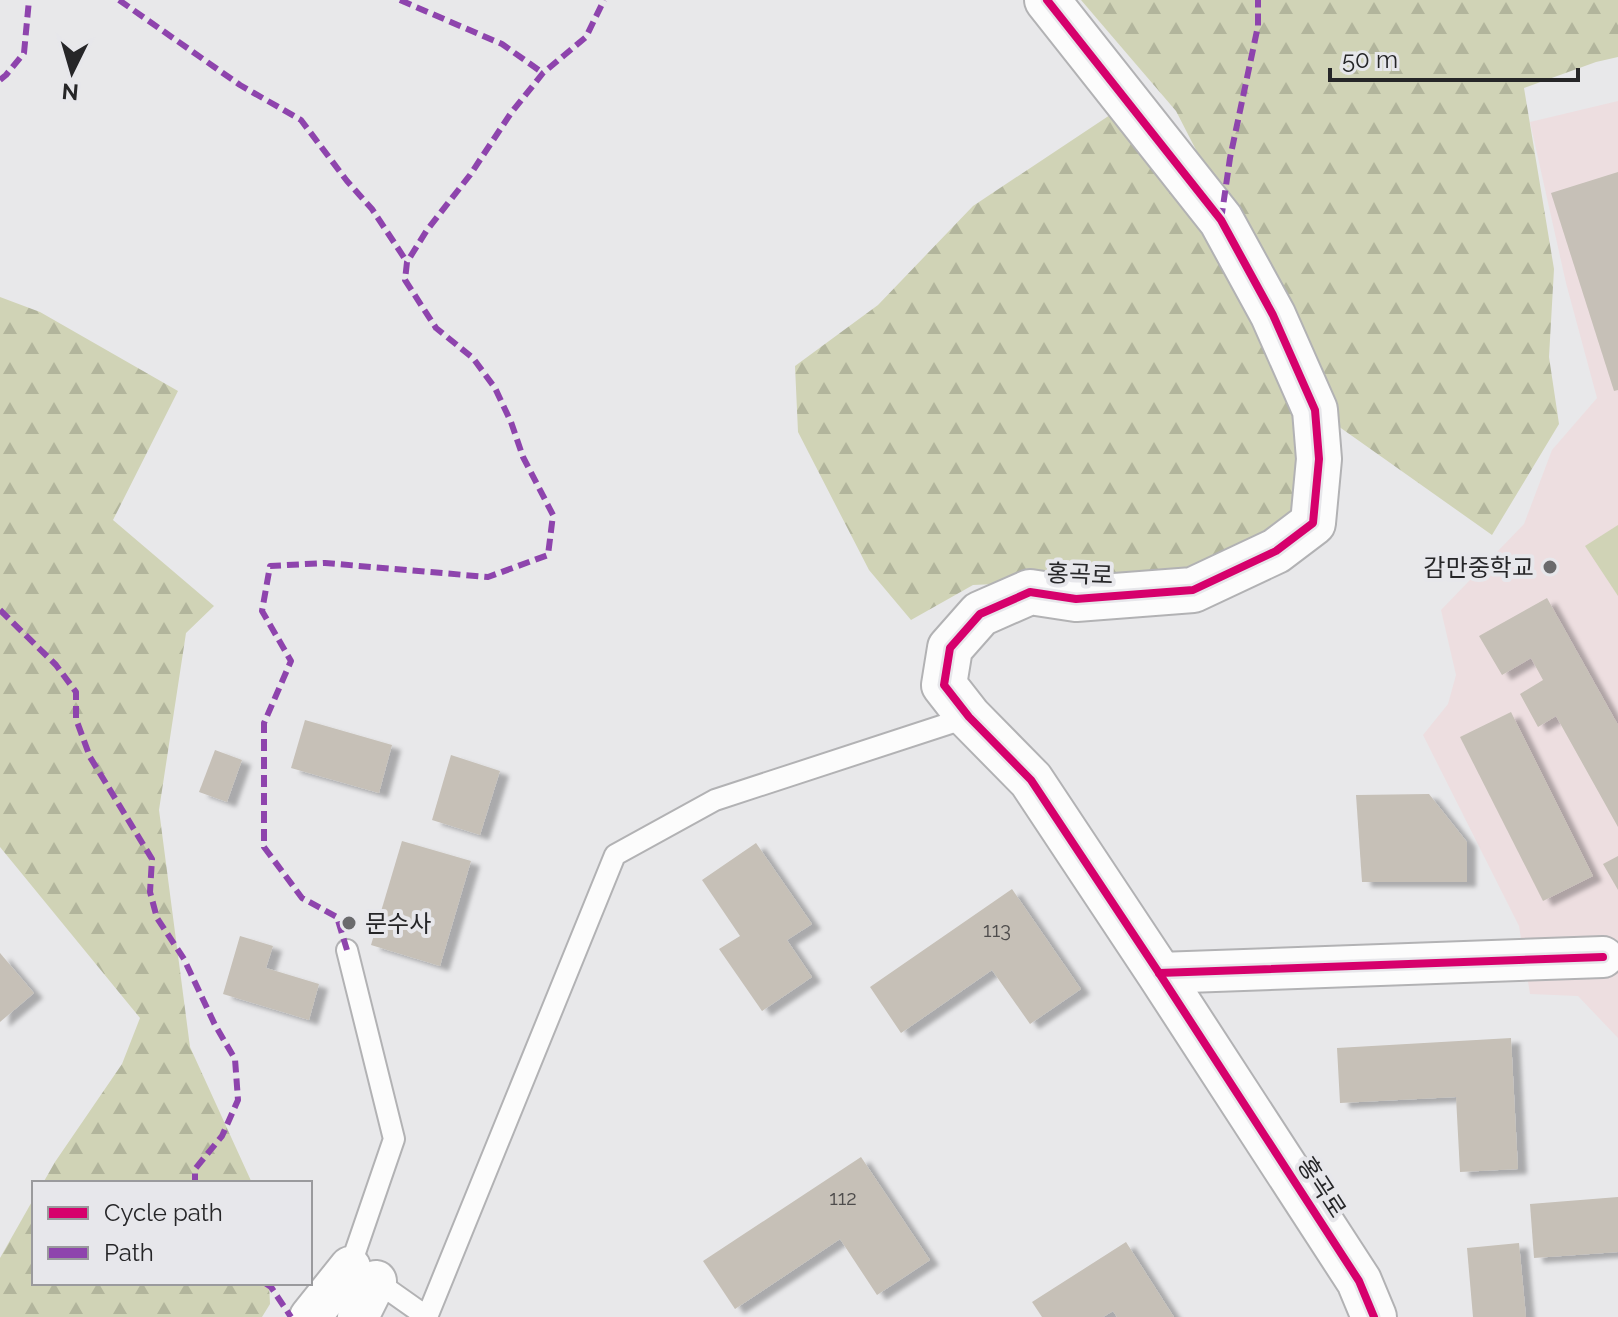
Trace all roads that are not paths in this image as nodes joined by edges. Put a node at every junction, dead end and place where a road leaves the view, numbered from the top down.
1 (1047, 0) edge
2 (969, 717) junction
3 (347, 950) dead end
4 (1603, 957) dead end
5 (1159, 973) junction
6 (363, 1274) junction
7 (310, 1317) edge
8 (358, 1317) edge
9 (1374, 1317) edge

1 - 2 street, 홍곡로
2 - 5 street, 홍곡로
2 - 6 lane
3 - 6 lane
4 - 5 street
5 - 9 street, 홍곡로
6 - 7 street
6 - 8 street

